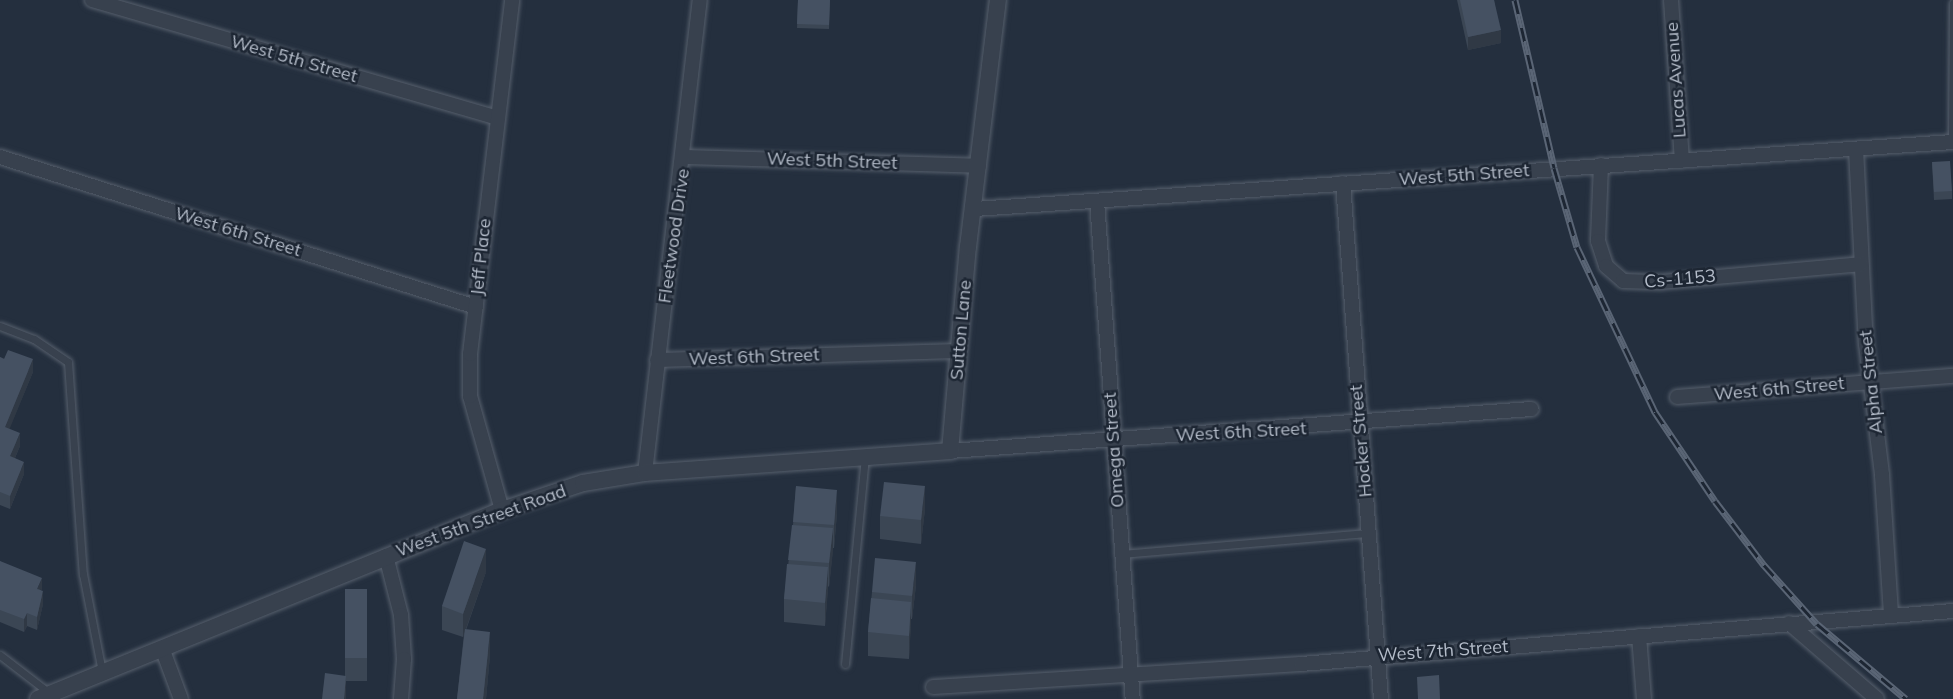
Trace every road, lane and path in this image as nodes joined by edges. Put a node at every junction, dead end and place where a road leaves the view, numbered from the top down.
1 (92, 0) edge
2 (512, 0) edge
3 (700, 0) edge
4 (998, 0) edge
5 (1671, 0) edge
6 (1953, 3) edge
7 (1952, 41) edge
8 (496, 117) junction
9 (1953, 142) edge
10 (1856, 149) junction
11 (0, 157) edge
12 (684, 157) junction
13 (1682, 161) junction
14 (1601, 165) junction
15 (979, 166) junction
16 (1343, 183) junction
17 (1097, 201) junction
18 (975, 209) junction
19 (1862, 264) junction
20 (476, 307) junction
21 (0, 326) edge
22 (959, 351) junction
23 (657, 360) junction
24 (1953, 376) edge
25 (1870, 381) junction
26 (1677, 397) dead end
27 (1531, 410) dead end
28 (1359, 423) junction
29 (1114, 439) junction
30 (950, 451) junction
31 (865, 457) junction
32 (645, 473) junction
33 (502, 510) junction
34 (1369, 533) junction
35 (1122, 554) junction
36 (386, 556) junction
37 (1953, 611) edge
38 (1891, 615) junction
39 (1789, 623) junction
40 (1639, 636) junction
41 (162, 648) junction
42 (0, 655) edge
43 (1378, 656) junction
44 (845, 664) dead end
45 (102, 672) junction
46 (1131, 672) junction
47 (933, 687) dead end
48 (44, 697) edge
49 (181, 699) edge
50 (400, 699) edge
51 (1133, 699) edge
52 (1381, 699) edge
53 (1644, 699) edge
54 (1877, 699) edge

1 - 8 street, West 5th Street
2 - 8 street, Jeff Place
3 - 12 street, Fleetwood Drive
4 - 15 street
5 - 13 street, Lucas Avenue
6 - 7 lane
7 - 9 lane
8 - 20 street, Jeff Place
9 - 10 street, West 5th Street
10 - 13 street, West 5th Street
10 - 19 street, Alpha Street
11 - 20 street, West 6th Street
12 - 15 street, West 5th Street
12 - 23 street, Fleetwood Drive
13 - 14 street, West 5th Street
14 - 16 street, West 5th Street
14 - 19 street, Cs-1153
15 - 18 street, Sutton Lane
16 - 17 street, West 5th Street
16 - 28 street, Hocker Street
17 - 18 street, West 5th Street
17 - 29 street, Omega Street
18 - 22 street, Sutton Lane
19 - 25 street, Alpha Street
20 - 33 street, Jeff Place
21 - 45 lane
22 - 23 street, West 6th Street
22 - 30 street, Sutton Lane
23 - 32 street, Fleetwood Drive
24 - 25 street, West 6th Street
25 - 26 street, West 6th Street
25 - 38 street, Alpha Street
27 - 28 street, West 6th Street
28 - 29 street, West 6th Street
28 - 34 street, Hocker Street
29 - 30 street, West 6th Street
29 - 35 street, Omega Street
30 - 31 street, West 5th Street Road
31 - 32 street, West 5th Street Road
31 - 44 lane
32 - 33 street, West 5th Street Road
33 - 36 street, West 5th Street Road
34 - 35 lane
34 - 43 street, Hocker Street
35 - 46 street, Omega Street
36 - 41 street, West 5th Street Road
36 - 50 street
37 - 38 street, West 7th Street
38 - 39 street, West 7th Street
39 - 40 street, West 7th Street
39 - 54 street
40 - 43 street, West 7th Street
40 - 53 street
41 - 45 street, West 5th Street Road
41 - 49 street
42 - 48 lane
43 - 46 street, West 7th Street
43 - 52 street, Hocker Street
45 - 48 street, West 5th Street Road
46 - 47 street, West 7th Street
46 - 51 street, Omega Street

